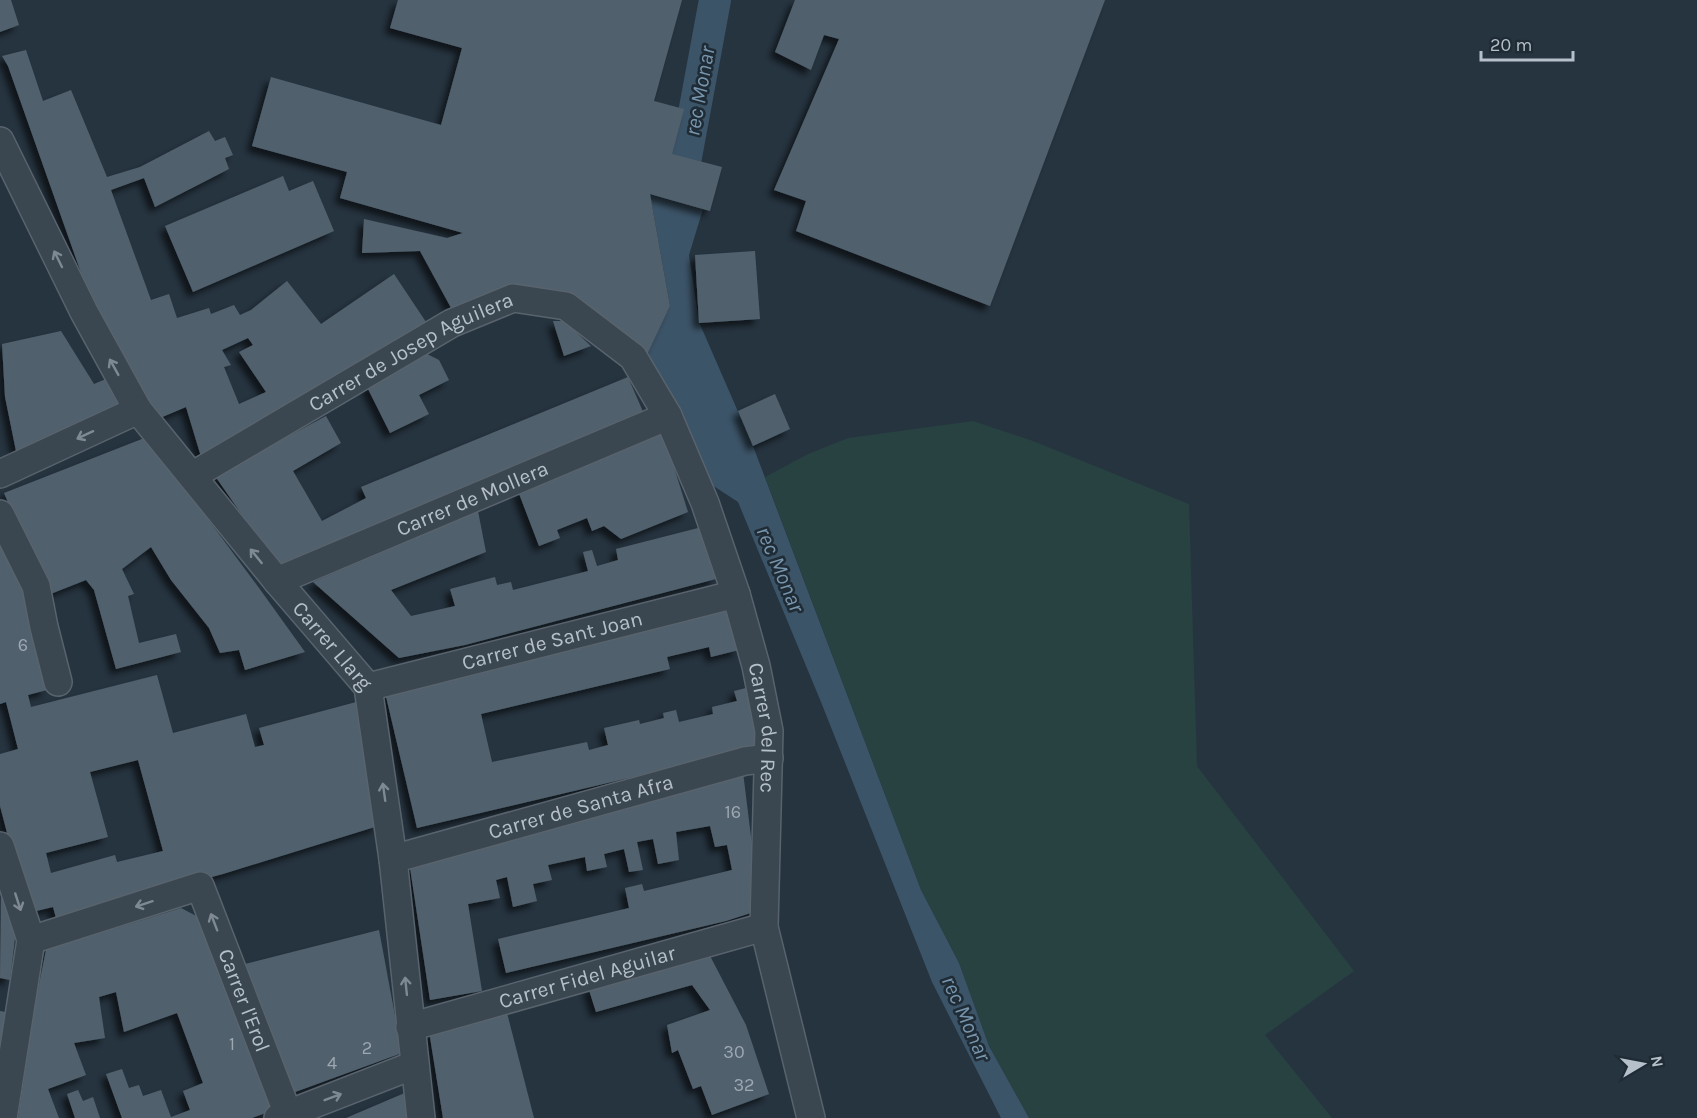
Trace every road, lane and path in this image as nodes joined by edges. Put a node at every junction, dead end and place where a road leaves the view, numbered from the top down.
1 (0, 141) edge
2 (633, 357) joint
3 (138, 410) junction
4 (668, 416) junction
5 (0, 474) edge
6 (192, 476) junction
7 (0, 514) edge
8 (277, 581) junction
9 (736, 594) junction
10 (58, 682) dead end
11 (368, 687) junction
12 (769, 758) junction
13 (0, 846) edge
14 (393, 859) junction
15 (764, 927) junction
16 (31, 940) junction
17 (11, 990) edge
18 (410, 1027) junction
19 (414, 1065) junction
20 (283, 1116) edge
21 (3, 1118) edge
22 (421, 1118) edge
23 (811, 1118) edge

3 -> 1 street, Carrer Llarg
2 - 4 street, Carrer del Rec
2 - 6 street, Carrer de Josep Aguilera
3 -> 5 street
3 - 6 street, Carrer Llarg
4 - 8 street, Carrer de Mollera
4 - 9 street, Carrer del Rec
8 -> 6 street, Carrer Llarg
7 - 10 street
8 - 11 street, Carrer Llarg
9 - 11 street, Carrer de Sant Joan
9 - 12 street, Carrer del Rec
14 -> 11 street, Carrer Llarg
12 - 14 street, Carrer de Santa Afra
12 - 15 street, Carrer del Rec
13 -> 16 street
18 -> 14 street, Carrer Llarg
15 - 18 street, Carrer Fidel Aguilar
15 - 23 street, Carrer del Rec
16 - 17 street
20 -> 16 street, Carrer l'Erol
17 - 21 street
18 - 19 street, Carrer Llarg
20 -> 19 street
19 - 22 street, Carrer Llarg

